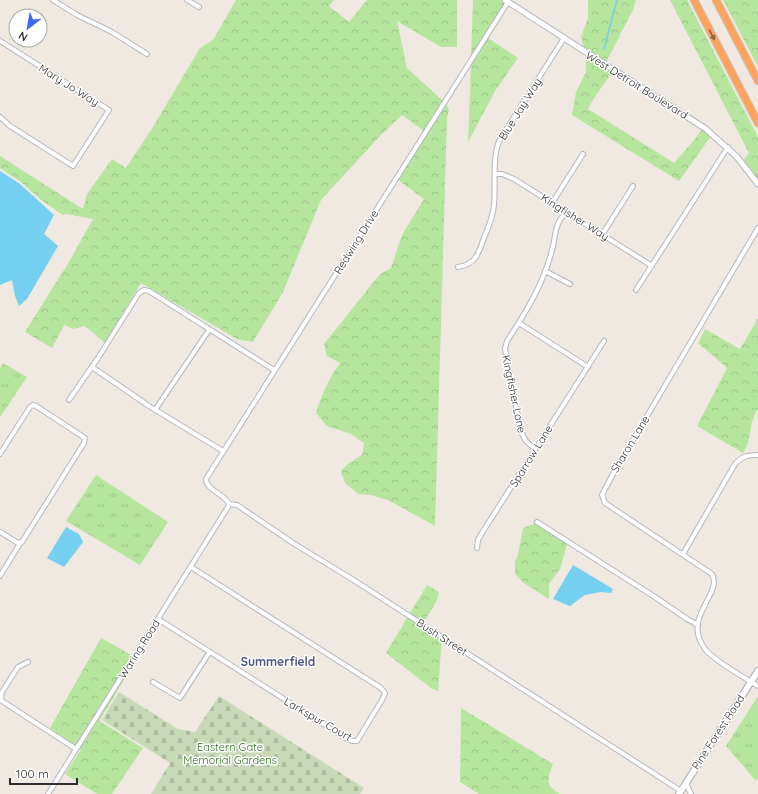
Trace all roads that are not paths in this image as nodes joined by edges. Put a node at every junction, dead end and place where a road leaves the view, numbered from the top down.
1 (53, 0) edge
2 (187, 0) edge
3 (516, 0) edge
4 (694, 0) edge
5 (716, 0) edge
6 (509, 2) edge
7 (199, 7) dead end
8 (564, 38) junction
9 (0, 41) edge
10 (147, 54) dead end
11 (758, 81) edge
12 (0, 117) edge
13 (758, 123) edge
14 (728, 147) junction
15 (583, 154) dead end
16 (495, 174) junction
17 (758, 184) edge
18 (633, 186) dead end
19 (552, 203) junction
20 (567, 212) junction
21 (758, 228) edge
22 (602, 235) junction
23 (652, 266) junction
24 (458, 267) dead end
25 (545, 271) junction
26 (570, 284) dead end
27 (636, 290) dead end
28 (519, 323) junction
29 (208, 330) junction
30 (604, 341) dead end
31 (588, 366) junction
32 (92, 367) junction
33 (274, 370) junction
34 (69, 400) dead end
35 (155, 410) junction
36 (535, 449) junction
37 (223, 451) junction
38 (0, 454) edge
39 (758, 455) edge
40 (207, 483) joint
41 (229, 504) junction
42 (537, 522) dead end
43 (0, 532) edge
44 (22, 542) junction
45 (477, 548) dead end
46 (683, 554) junction
47 (191, 567) junction
48 (0, 576) edge
49 (158, 619) junction
50 (698, 624) junction
51 (209, 653) junction
52 (28, 662) dead end
53 (758, 671) edge
54 (751, 681) junction
55 (153, 682) dead end
56 (758, 686) edge
57 (76, 749) junction
58 (686, 783) junction
59 (680, 792) edge
60 (48, 794) edge
61 (691, 794) edge

1 - 10 street
2 - 7 street
3 - 6 street, Redwing Drive
4 -> 13 highway
5 - 11 highway
6 - 8 street, West Detroit Boulevard
6 - 33 street, Redwing Drive
8 - 14 street, West Detroit Boulevard
8 - 16 street, Blue Jay Way
9 - 12 street, Mary Jo Way
14 - 17 street, West Detroit Boulevard
14 - 23 street
15 - 19 street
16 - 19 street, Kingfisher Way
16 - 24 street, Blue Jay Way
18 - 22 street
19 - 20 street, Kingfisher Way
20 - 22 street, Kingfisher Way
20 - 25 street, Kingfisher Lane
21 - 46 street, Sharon Lane
22 - 23 street, Kingfisher Way
23 - 27 street
25 - 26 street
25 - 28 street, Kingfisher Lane
28 - 31 street
28 - 36 street, Kingfisher Lane
29 - 32 street
29 - 33 street
29 - 35 street
30 - 31 street, Sparrow Lane
31 - 36 street, Sparrow Lane
32 - 34 street
32 - 35 street
33 - 37 street, Redwing Drive
35 - 37 street
36 - 45 street, Sparrow Lane
37 - 40 street, Redwing Drive
38 - 44 street
39 - 46 street
40 - 41 street, Bush Street
41 - 47 street, Waring Road
41 - 59 street, Bush Street
42 - 50 street
43 - 44 street
44 - 48 street
46 - 50 street, Sharon Lane
47 - 49 street, Waring Road
47 - 51 street, Larkspur Court
49 - 51 street, Larkspur Court
49 - 57 street, Waring Road
50 - 54 street, Sharon Lane
51 - 55 street
52 - 57 street
53 - 54 main road, Pine Forest Road
54 - 56 street, Sharon Lane
54 - 58 main road, Pine Forest Road
57 - 60 street, Waring Road
58 - 59 main road, Pine Forest Road
58 - 61 street

